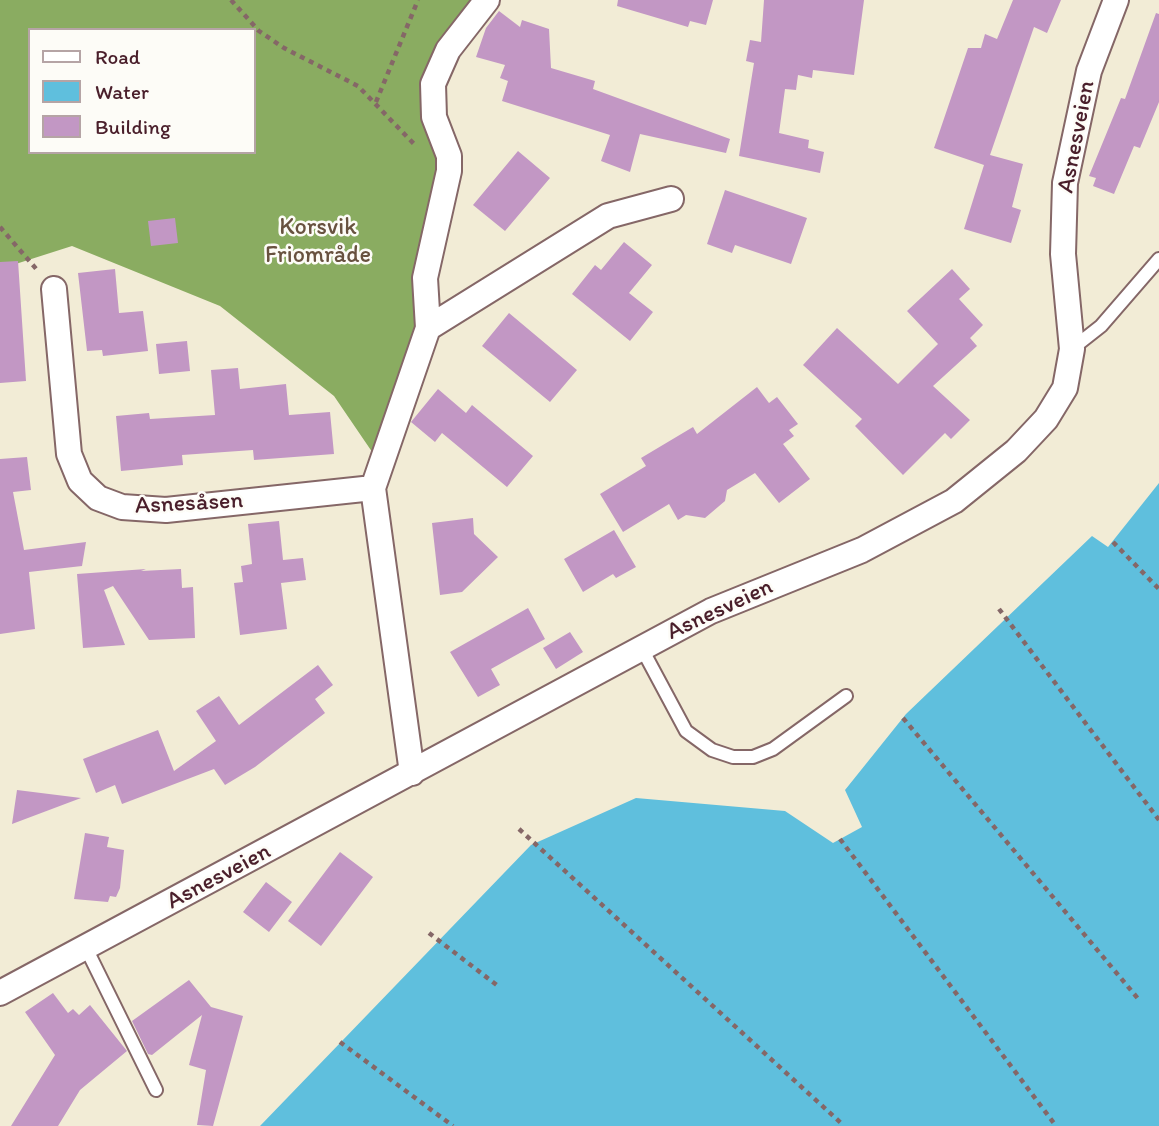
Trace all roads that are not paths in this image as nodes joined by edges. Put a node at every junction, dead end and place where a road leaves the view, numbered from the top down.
1 (487, 0) edge
2 (1116, 0) edge
3 (671, 199) dead end
4 (1159, 259) edge
5 (54, 289) road end
6 (428, 328) junction
7 (1072, 349) junction
8 (373, 488) junction
9 (641, 647) junction
10 (846, 696) dead end
11 (412, 773) junction
12 (86, 948) junction
13 (0, 993) edge
14 (156, 1090) dead end

1 - 6 street
2 - 7 street, Asnesveien
3 - 6 street
4 - 7 lane
5 - 8 street, Asnesåsen
6 - 8 street
7 - 9 street, Asnesveien
8 - 11 street
9 - 10 lane
9 - 11 street, Asnesveien
11 - 12 street, Asnesveien
12 - 13 street, Asnesveien
12 - 14 lane

